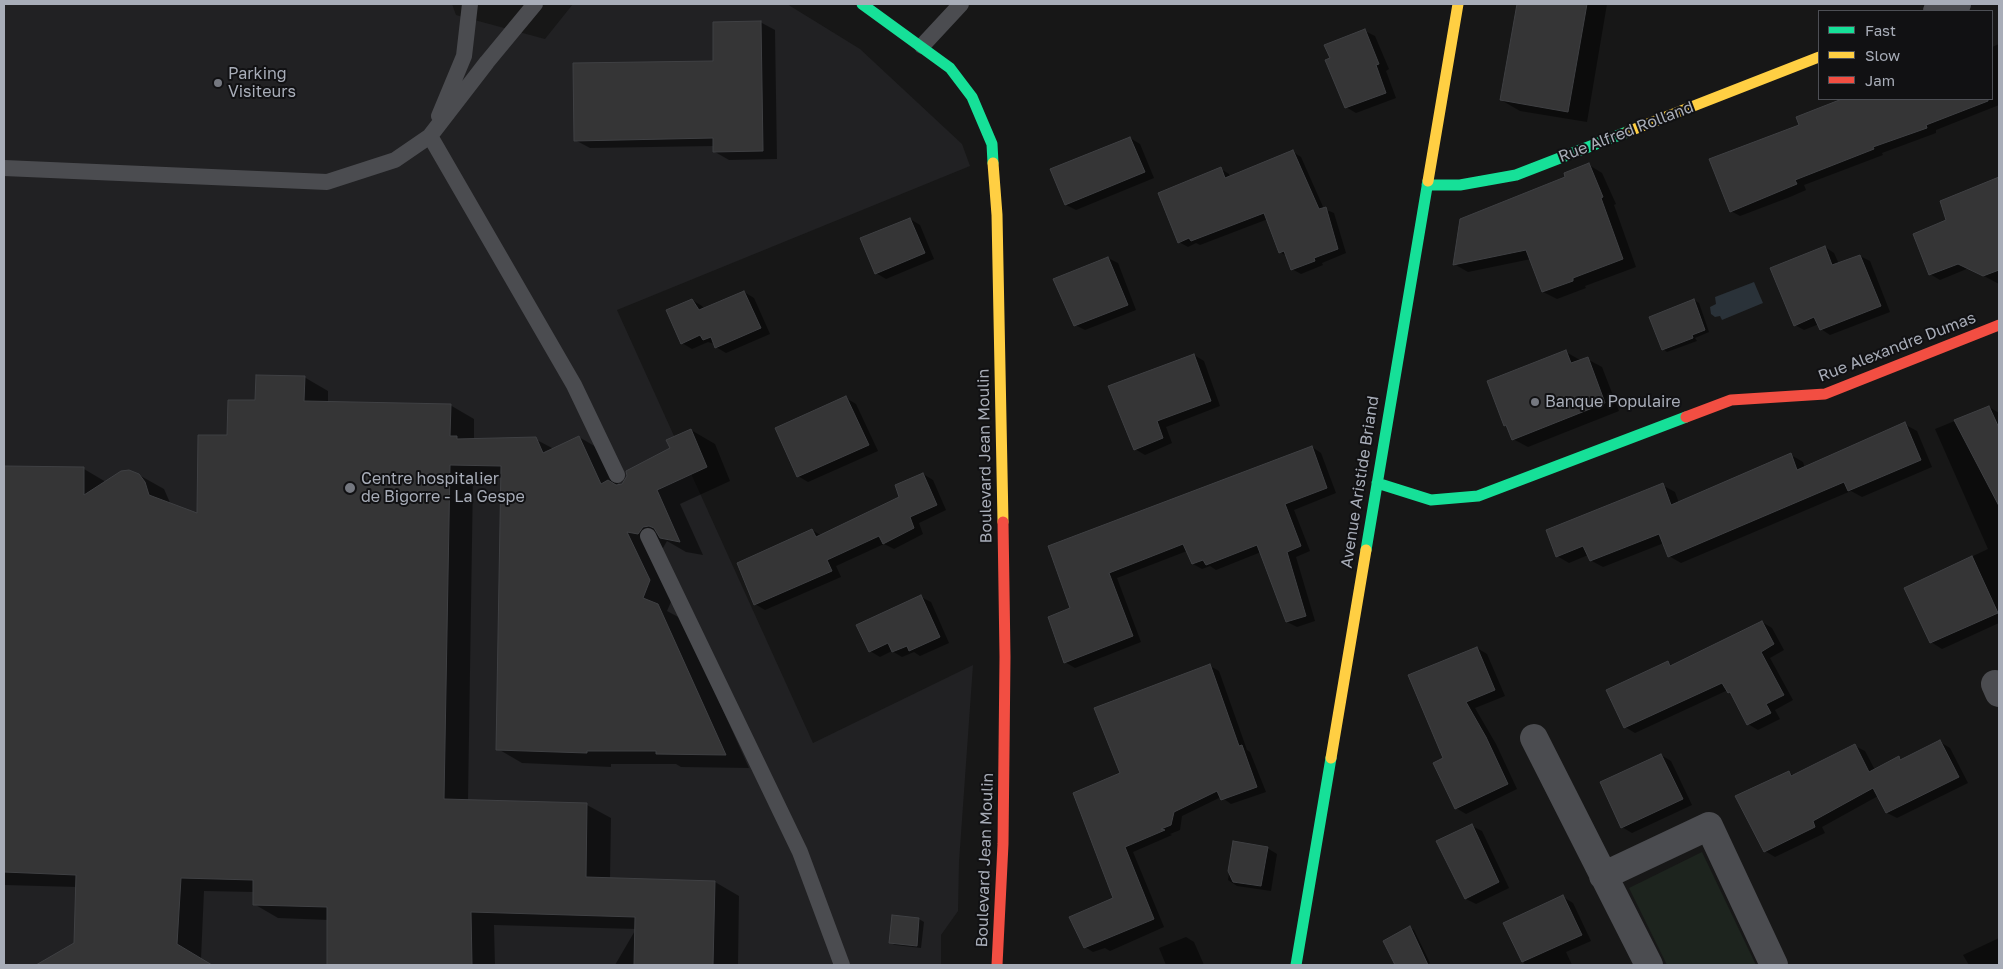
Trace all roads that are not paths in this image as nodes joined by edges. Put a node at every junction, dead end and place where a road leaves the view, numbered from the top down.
1 (470, 4) edge
2 (535, 4) edge
3 (862, 4) edge
4 (961, 4) edge
5 (1458, 4) edge
6 (1957, 4) edge
7 (1940, 10) edge
8 (922, 46) junction
9 (1818, 57) edge
10 (430, 136) junction
11 (4, 168) edge
12 (1427, 185) junction
13 (1999, 325) edge
14 (617, 475) dead end
15 (1377, 483) junction
16 (648, 536) dead end
17 (1534, 738) dead end
18 (1603, 876) junction
19 (842, 965) edge
20 (997, 965) edge
21 (1296, 965) edge
22 (1649, 965) edge
23 (1774, 965) edge

1 - 10 lane
2 - 10 lane
3 - 8 street, Boulevard Jean Moulin
4 - 8 lane
5 - 12 street, Avenue Aristide Briand
6 - 7 street
8 - 20 street, Boulevard Jean Moulin
9 - 12 street, Rue Alfred Rolland
10 - 11 lane
10 - 14 lane
12 - 15 street, Avenue Aristide Briand
13 - 15 street, Rue Alexandre Dumas
15 - 21 street, Avenue Aristide Briand
16 - 19 lane
17 - 18 street
18 - 22 street
18 - 23 street

